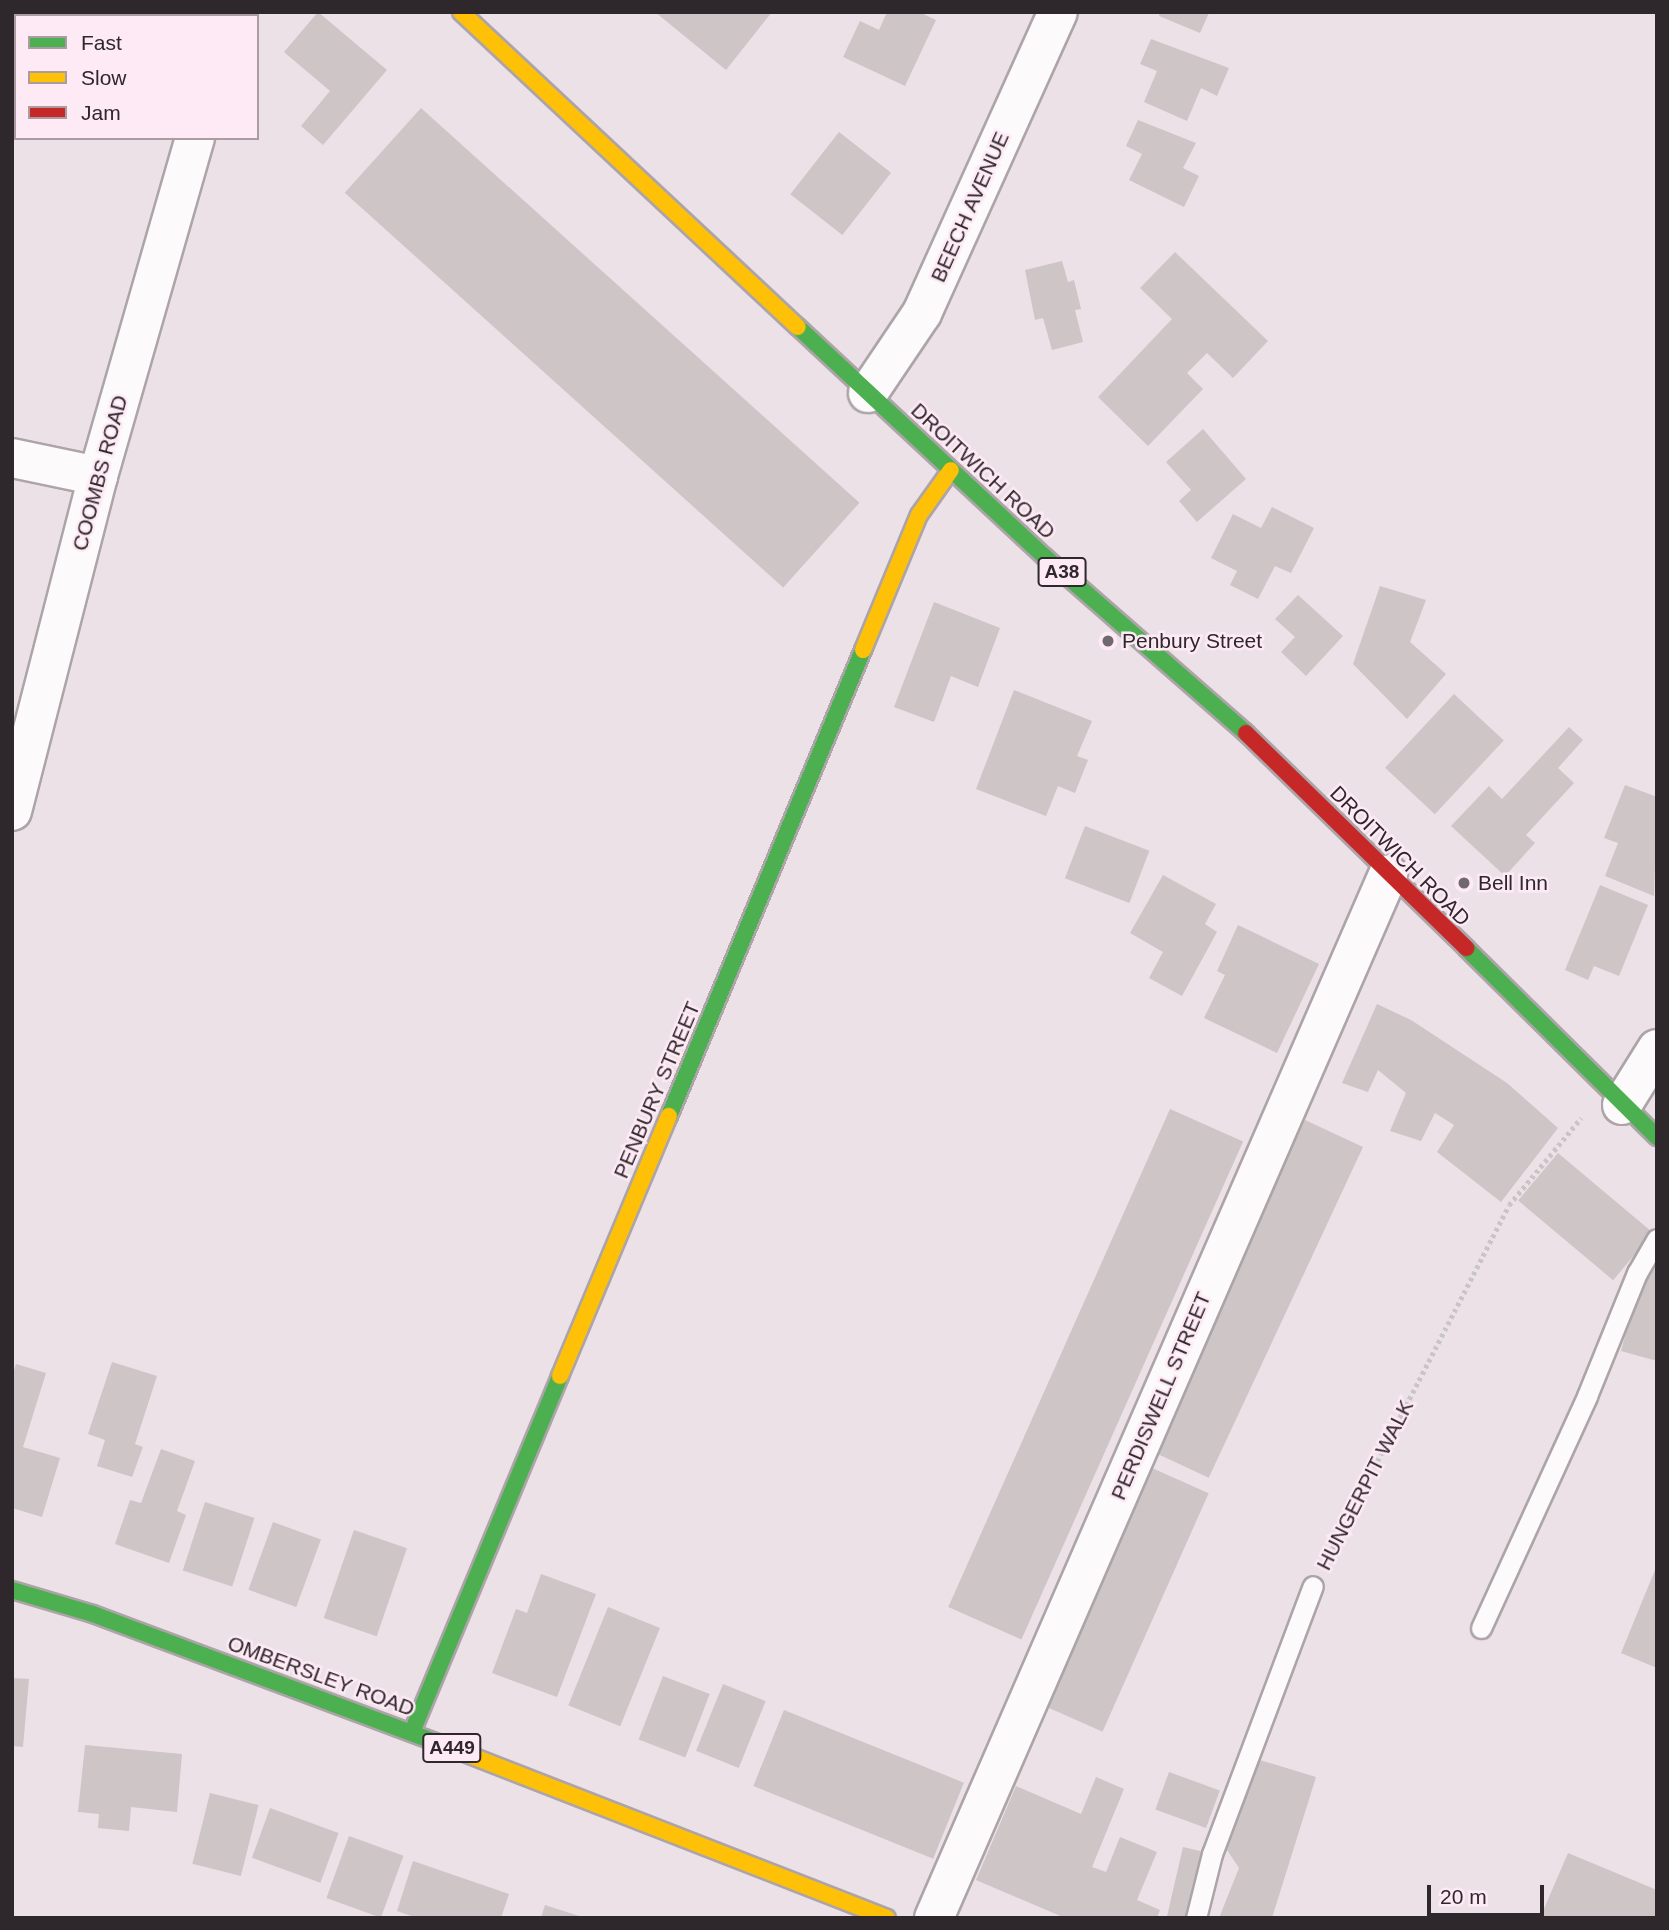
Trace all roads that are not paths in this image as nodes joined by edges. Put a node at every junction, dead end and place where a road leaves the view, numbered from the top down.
1 (461, 12) edge
2 (1058, 12) edge
3 (194, 140) edge
4 (868, 393) junction
5 (12, 458) edge
6 (951, 470) junction
7 (98, 476) junction
8 (12, 811) edge
9 (1388, 875) junction
10 (1657, 1048) edge
11 (1613, 1096) junction
12 (1657, 1137) edge
13 (1657, 1239) edge
14 (1313, 1586) road end
15 (12, 1590) edge
16 (1481, 1628) dead end
17 (412, 1732) junction
18 (887, 1918) edge
19 (934, 1918) edge
20 (1196, 1918) edge

1 - 4 main road, DROITWICH ROAD / A38
2 - 4 street, BEECH AVENUE
3 - 7 street, COOMBS ROAD
4 - 6 main road, DROITWICH ROAD / A38
5 - 7 street
6 - 9 main road, DROITWICH ROAD / A38
6 - 17 main road, PENBURY STREET
7 - 8 street, COOMBS ROAD
9 - 11 main road, DROITWICH ROAD / A38
9 - 19 street, PERDISWELL STREET
10 - 11 street
11 - 12 main road, DROITWICH ROAD / A38
13 - 16 lane
14 - 20 lane, HUNGERPIT WALK
15 - 17 main road, OMBERSLEY ROAD / A449
17 - 18 main road, OMBERSLEY ROAD / A449

